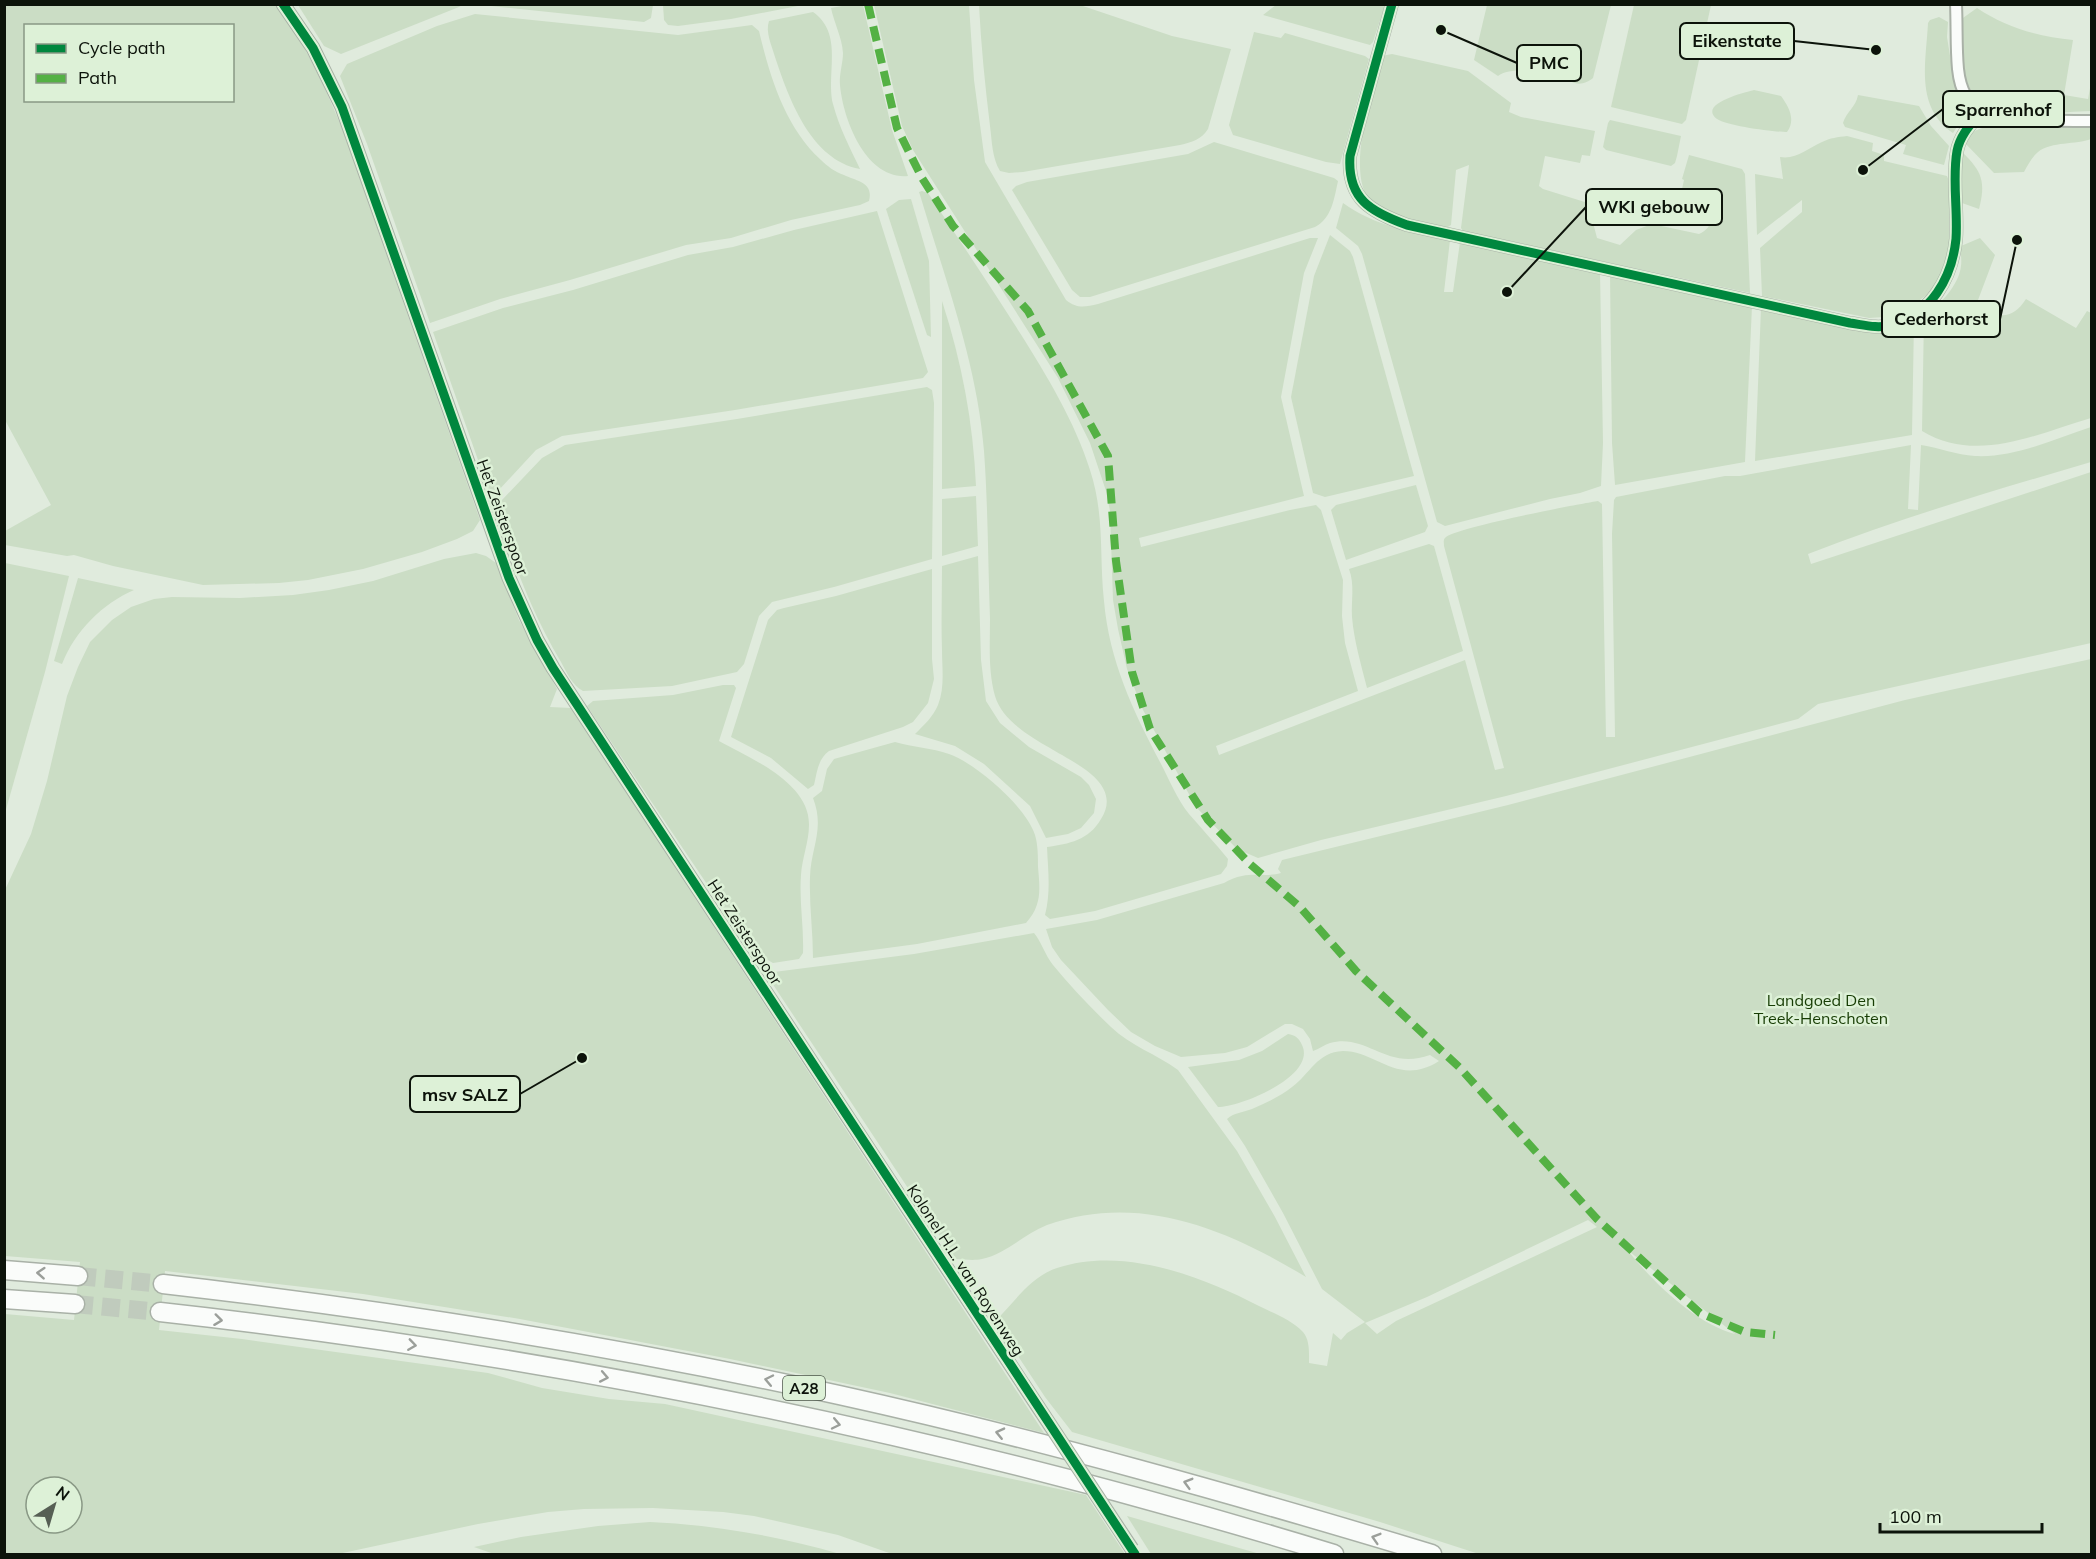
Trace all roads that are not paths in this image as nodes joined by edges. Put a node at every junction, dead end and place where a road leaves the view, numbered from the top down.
1 (284, 4) edge
2 (1392, 4) edge
3 (1956, 4) edge
4 (1981, 112) junction
5 (2091, 121) edge
6 (772, 1001) joint
7 (4, 1270) edge
8 (78, 1276) tunnel mouth
9 (163, 1284) tunnel mouth
10 (4, 1299) edge
11 (75, 1304) tunnel mouth
12 (160, 1312) tunnel mouth
13 (1133, 1552) edge
14 (1334, 1554) edge
15 (1432, 1554) edge

1 - 6 street, Het Zeisterspoor
2 - 4 street
3 - 4 street
4 - 5 street
6 - 13 street, Kolonel H.L. van Royenweg, bridge
8 -> 7 highway
15 -> 9 highway, A28
10 - 11 highway
12 -> 14 highway, A28

